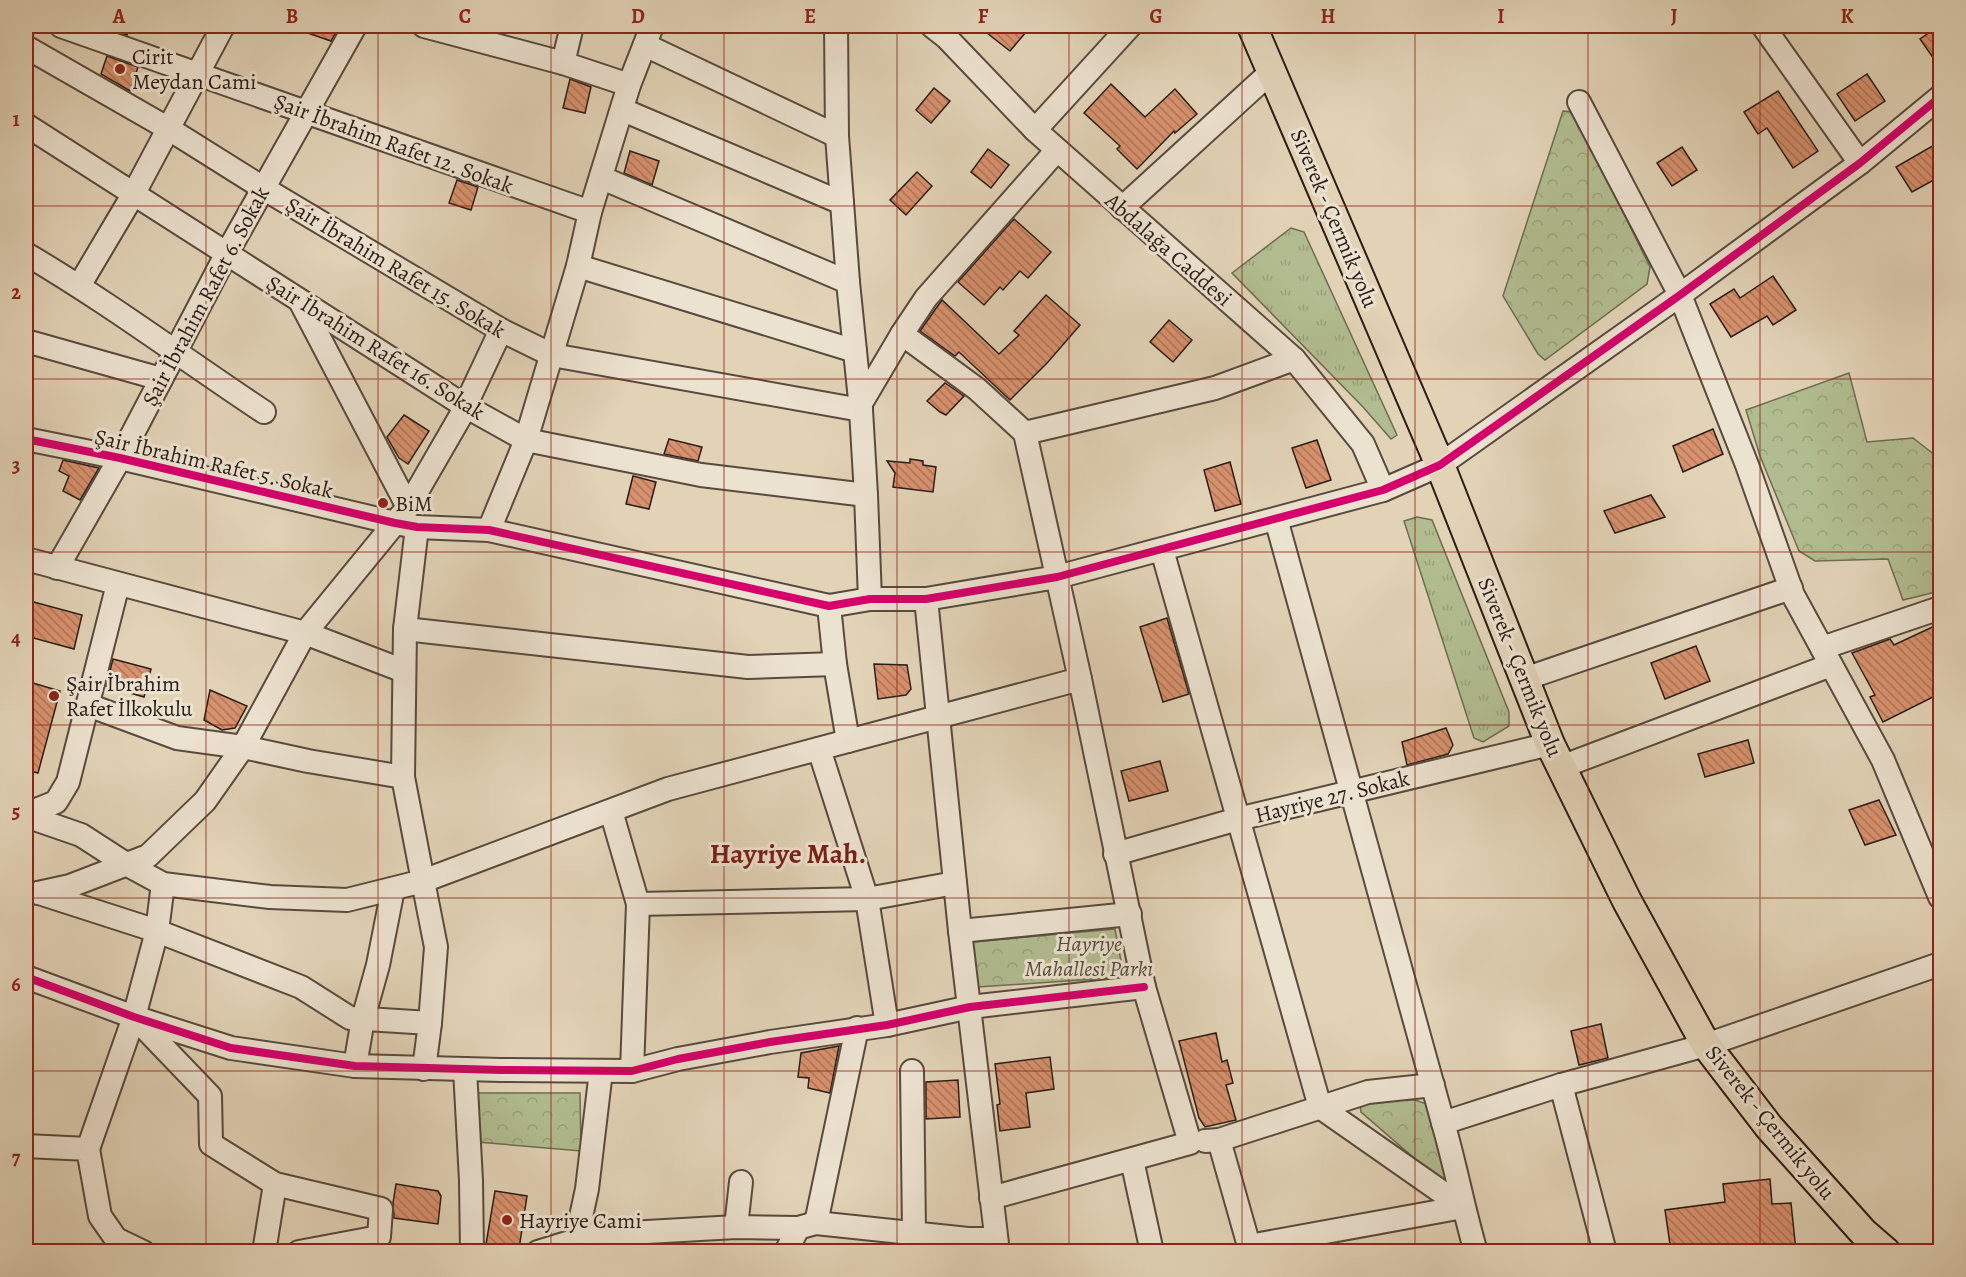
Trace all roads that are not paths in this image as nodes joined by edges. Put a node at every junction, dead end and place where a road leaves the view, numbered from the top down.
1 (61, 26) edge
2 (223, 26) edge
3 (355, 26) edge
4 (424, 26) edge
5 (572, 26) edge
6 (836, 26) edge
7 (1130, 26) edge
8 (1252, 26) edge
9 (1763, 26) edge
10 (944, 29) edge
11 (648, 35) edge
12 (26, 47) edge
13 (563, 63) junction
14 (1272, 71) junction
15 (197, 72) junction
16 (629, 85) junction
17 (1941, 97) edge
18 (1579, 102) dead end
19 (623, 111) junction
20 (306, 112) junction
21 (26, 125) edge
22 (169, 129) junction
23 (1035, 130) junction
24 (837, 136) junction
25 (1057, 150) junction
26 (1860, 163) junction
27 (602, 177) junction
28 (263, 188) junction
29 (133, 195) junction
30 (842, 202) junction
31 (1122, 208) junction
32 (590, 212) junction
33 (227, 253) junction
34 (26, 254) edge
35 (578, 266) junction
36 (848, 282) junction
37 (79, 286) junction
38 (1680, 295) junction
39 (299, 299) junction
40 (501, 330) junction
41 (902, 334) junction
42 (26, 341) edge
43 (855, 351) junction
44 (174, 353) junction
45 (552, 355) junction
46 (1294, 359) junction
47 (160, 379) junction
48 (465, 406) junction
49 (861, 407) junction
50 (264, 412) dead end
51 (1025, 433) junction
52 (26, 439) edge
53 (526, 440) junction
54 (120, 458) junction
55 (1440, 465) junction
56 (1383, 490) junction
57 (866, 495) junction
58 (401, 515) junction
59 (1276, 519) junction
60 (417, 527) junction
61 (489, 530) junction
62 (1162, 550) junction
63 (26, 559) edge
64 (57, 568) junction
65 (1057, 577) junction
66 (118, 584) junction
67 (1791, 588) junction
68 (870, 599) junction
69 (926, 599) junction
70 (829, 606) junction
71 (1941, 608) edge
72 (405, 629) junction
73 (305, 633) junction
74 (1827, 656) junction
75 (835, 664) junction
76 (404, 671) junction
77 (1080, 679) junction
78 (1524, 679) junction
79 (88, 705) junction
80 (938, 717) junction
81 (848, 741) junction
82 (243, 747) junction
83 (819, 749) junction
84 (1556, 755) junction
85 (403, 777) junction
86 (1349, 792) junction
87 (611, 811) junction
88 (26, 815) edge
89 (1238, 819) junction
90 (1115, 854) junction
91 (126, 864) junction
92 (423, 881) junction
93 (955, 883) junction
94 (163, 884) junction
95 (393, 889) junction
96 (32, 891) edge
97 (1941, 897) edge
98 (867, 899) junction
99 (638, 904) junction
100 (1130, 914) junction
101 (157, 931) junction
102 (960, 931) junction
103 (1941, 964) edge
104 (26, 977) edge
105 (1144, 987) junction
106 (970, 1007) junction
107 (134, 1017) junction
108 (363, 1018) junction
109 (430, 1023) junction
110 (887, 1025) junction
111 (857, 1028) junction
112 (1706, 1045) junction
113 (355, 1066) junction
114 (424, 1069) junction
115 (465, 1070) junction
116 (601, 1071) junction
117 (632, 1071) junction
118 (912, 1071) dead end
119 (1433, 1085) junction
120 (1561, 1085) junction
121 (1320, 1107) junction
122 (1443, 1123) junction
123 (1219, 1140) junction
124 (1190, 1143) junction
125 (26, 1146) edge
126 (88, 1149) junction
127 (1132, 1160) junction
128 (741, 1182) dead end
129 (275, 1184) junction
130 (991, 1198) junction
131 (1462, 1207) junction
132 (807, 1225) junction
133 (736, 1227) junction
134 (588, 1242) edge
135 (912, 1242) edge
136 (997, 1245) edge
137 (1250, 1249) edge
138 (143, 1251) edge
139 (264, 1251) edge
140 (299, 1251) edge
141 (472, 1251) edge
142 (538, 1251) edge
143 (786, 1251) edge
144 (1152, 1251) edge
145 (1476, 1251) edge
146 (1605, 1251) edge
147 (1886, 1251) edge

1 - 15 street, Şair İbrahim Rafet 12. Sokak
2 - 15 street
3 - 20 street, Şair İbrahim Rafet 6. Sokak
4 - 13 street
5 - 13 street
6 - 24 street
7 - 23 street
8 - 14 main road, Siverek - Çermik yolu
9 - 26 street
10 - 23 street, Abdalağa Caddesi
11 - 16 street
11 - 24 street
12 - 22 street, Şair İbrahim Rafet 15. Sokak
13 - 16 street
14 - 31 street
14 - 55 main road, Siverek - Çermik yolu
15 - 20 street, Şair İbrahim Rafet 12. Sokak
15 - 22 street
16 - 19 street
17 - 26 street
18 - 38 street
19 - 27 street
19 - 30 street
20 - 28 street, Şair İbrahim Rafet 6. Sokak
20 - 32 street, Şair İbrahim Rafet 12. Sokak
21 - 29 street, Şair İbrahim Rafet 16. Sokak
22 - 28 street, Şair İbrahim Rafet 15. Sokak
22 - 29 street
23 - 25 street, Abdalağa Caddesi
24 - 30 street
25 - 31 street, Abdalağa Caddesi
25 - 41 street
26 - 38 street
27 - 32 street
27 - 36 street
28 - 33 street, Şair İbrahim Rafet 6. Sokak
28 - 40 street, Şair İbrahim Rafet 15. Sokak
29 - 33 street, Şair İbrahim Rafet 16. Sokak
29 - 37 street
30 - 36 street
31 - 46 street, Abdalağa Caddesi
32 - 35 street
33 - 39 street, Şair İbrahim Rafet 16. Sokak
33 - 44 street, Şair İbrahim Rafet 6. Sokak
34 - 37 street
35 - 43 street
35 - 45 street
36 - 43 street
37 - 44 street
38 - 55 street
38 - 67 street
39 - 48 street, Şair İbrahim Rafet 16. Sokak
39 - 58 street
40 - 45 street, Şair İbrahim Rafet 15. Sokak
40 - 48 street
41 - 49 street
41 - 51 street
42 - 47 street
43 - 49 street
44 - 47 street, Şair İbrahim Rafet 6. Sokak
44 - 50 street
45 - 49 street, Şair İbrahim Rafet 15. Sokak
45 - 53 street
46 - 51 street
46 - 56 street, Abdalağa Caddesi
47 - 54 street, Şair İbrahim Rafet 6. Sokak
48 - 53 street, Şair İbrahim Rafet 16. Sokak
48 - 58 street
49 - 57 street
51 - 65 street
52 - 54 street, Şair İbrahim Rafet 5. Sokak
53 - 57 street, Şair İbrahim Rafet 16. Sokak
53 - 61 street
54 - 58 street, Şair İbrahim Rafet 5. Sokak
54 - 64 street, Şair İbrahim Rafet 6. Sokak
55 - 56 street
55 - 78 main road, Siverek - Çermik yolu
56 - 59 street
57 - 68 street
58 - 60 street, Şair İbrahim Rafet 5. Sokak
58 - 73 street
59 - 62 street
59 - 86 street
60 - 61 street, Şair İbrahim Rafet 5. Sokak
60 - 72 street
61 - 70 street, Şair İbrahim Rafet 5. Sokak
62 - 65 street
62 - 89 street
63 - 64 street
64 - 66 street
65 - 69 street
65 - 77 street
66 - 73 street
66 - 79 street
67 - 74 street
67 - 78 street
68 - 69 street
68 - 70 street
69 - 80 street
70 - 75 street
71 - 74 street, Hayriye 27. Sokak
72 - 75 street
72 - 76 street
73 - 76 street
73 - 82 street
74 - 84 street, Hayriye 27. Sokak
74 - 97 street
75 - 81 street
76 - 85 street
77 - 80 street
77 - 90 street
78 - 84 main road, Siverek - Çermik yolu
79 - 82 street
79 - 88 street
80 - 81 street
80 - 93 street
81 - 83 street
82 - 85 street
82 - 91 street
83 - 87 street
83 - 98 street
84 - 86 street, Hayriye 27. Sokak
84 - 112 main road, Siverek - Çermik yolu
85 - 92 street
86 - 89 street, Hayriye 27. Sokak
86 - 119 street
87 - 92 street
87 - 99 street
88 - 91 street
89 - 90 street, Hayriye 27. Sokak
89 - 121 street
90 - 100 street
91 - 94 street
91 - 96 street
92 - 95 street
92 - 109 street
93 - 98 street
93 - 102 street
94 - 95 street
94 - 101 street
95 - 108 street
96 - 101 street
98 - 99 street
98 - 110 street
99 - 117 street
100 - 102 street
100 - 105 street
101 - 107 street
101 - 108 street
102 - 106 street
103 - 112 street
104 - 107 street
105 - 106 street
105 - 124 street
106 - 110 street
106 - 130 street
107 - 113 street
107 - 126 street
107 - 129 street
108 - 109 street
108 - 113 street
109 - 114 street
110 - 111 street
111 - 117 street
111 - 132 street
112 - 120 street
112 - 147 main road, Siverek - Çermik yolu
113 - 114 street
114 - 115 street
115 - 116 street
115 - 141 street
116 - 117 street
116 - 134 street
118 - 135 street
119 - 121 street
119 - 122 street
120 - 122 street
120 - 146 street
121 - 123 street
121 - 131 street
122 - 131 street
123 - 124 street
123 - 137 street
124 - 127 street
125 - 126 street
126 - 138 street
127 - 130 street
127 - 144 street
128 - 133 street
129 - 139 street
129 - 140 street
130 - 136 street
131 - 137 street
131 - 145 street
132 - 133 street
132 - 135 street
132 - 143 street
133 - 134 street
134 - 142 street
135 - 136 street

